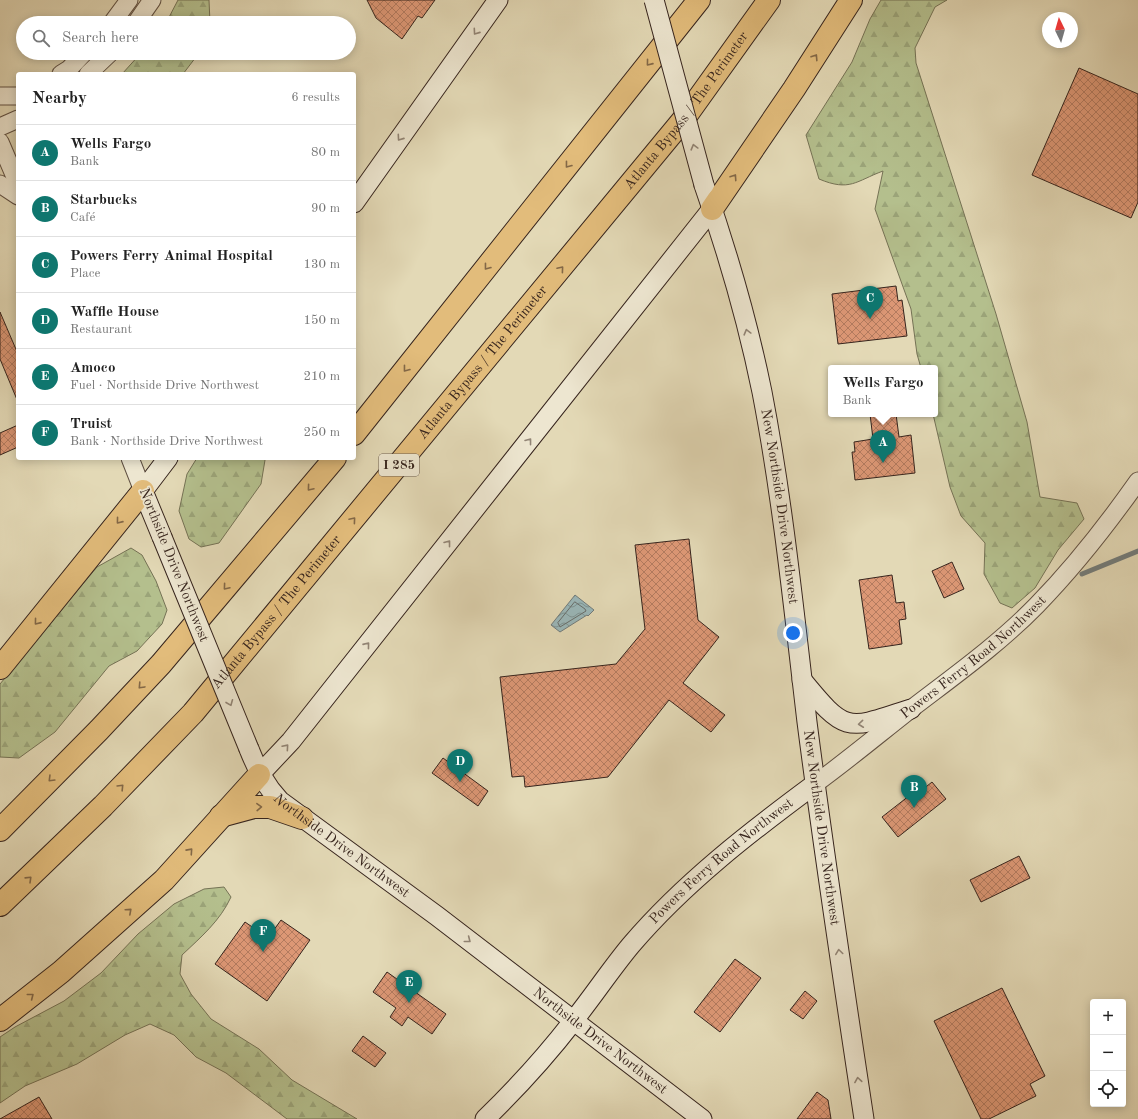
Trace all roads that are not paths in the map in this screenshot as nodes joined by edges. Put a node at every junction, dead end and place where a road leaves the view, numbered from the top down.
1 (129, 0) edge
2 (152, 0) edge
3 (498, 0) edge
4 (654, 0) edge
5 (699, 0) edge
6 (769, 0) edge
7 (851, 0) edge
8 (117, 16) edge
9 (141, 16) edge
10 (78, 60) edge
11 (103, 60) edge
12 (65, 72) edge
13 (90, 72) edge
14 (0, 96) edge
15 (16, 96) edge
16 (16, 120) edge
17 (0, 127) edge
18 (0, 142) edge
19 (16, 179) edge
20 (0, 184) edge
21 (16, 195) edge
22 (356, 200) edge
23 (712, 209) junction
24 (356, 431) edge
25 (131, 460) edge
26 (166, 460) edge
27 (333, 460) edge
28 (1138, 481) edge
29 (143, 491) junction
30 (0, 668) edge
31 (802, 680) junction
32 (911, 709) junction
33 (259, 775) junction
34 (815, 784) junction
35 (221, 816) junction
36 (302, 818) junction
37 (0, 830) edge
38 (0, 905) edge
39 (0, 1020) edge
40 (574, 1021) junction
41 (485, 1119) edge
42 (702, 1119) edge
43 (864, 1119) edge

1 - 8 street
2 - 9 street
3 -> 22 main road
23 -> 4 main road, New Northside Drive Northwest, bridge
5 -> 24 highway
38 -> 6 highway, Atlanta Bypass / The Perimeter / I 285
23 -> 7 highway
10 - 12 street
11 - 13 street
14 - 15 street
16 - 17 street
18 - 19 street
20 - 21 street
31 -> 23 main road, New Northside Drive Northwest
33 -> 23 main road
25 - 29 street, Northside Drive Northwest
26 - 29 main road
27 -> 37 highway
28 - 32 street, Powers Ferry Road Northwest
29 -> 30 highway
29 -> 33 main road, Northside Drive Northwest, bridge
32 -> 31 main road
31 - 34 main road, New Northside Drive Northwest
32 - 34 street, Powers Ferry Road Northwest
33 - 35 highway
33 - 36 main road, Northside Drive Northwest
34 - 40 main road, Powers Ferry Road Northwest
43 -> 34 main road, New Northside Drive Northwest
35 -> 36 highway
39 -> 35 highway
36 -> 40 main road, Northside Drive Northwest
40 - 41 main road, Powers Ferry Road Northwest
40 - 42 main road, Northside Drive Northwest

